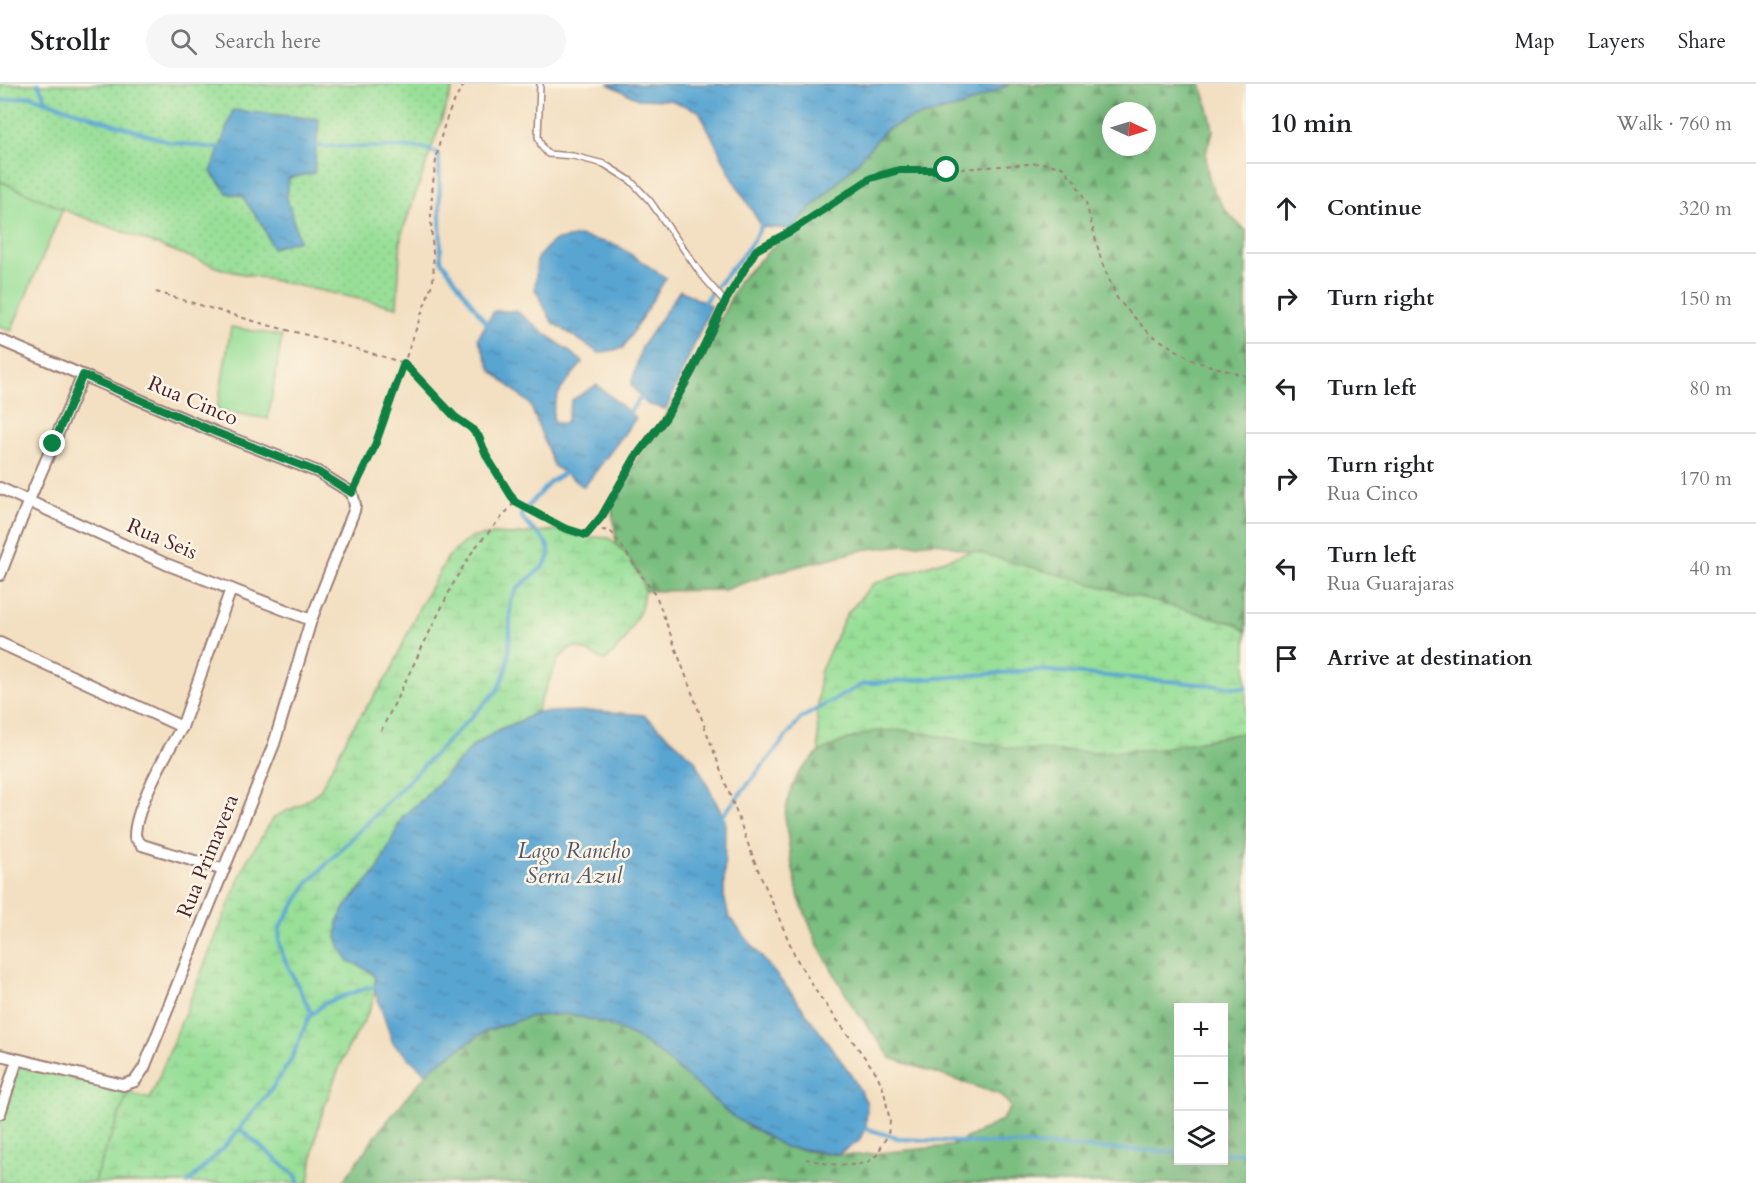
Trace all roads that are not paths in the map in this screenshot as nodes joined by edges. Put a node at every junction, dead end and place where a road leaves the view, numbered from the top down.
1 (540, 84) edge
2 (0, 340) edge
3 (83, 375) junction
4 (0, 488) edge
5 (30, 500) junction
6 (354, 511) joint
7 (586, 535) road end
8 (0, 575) edge
9 (231, 589) junction
10 (311, 620) junction
11 (0, 643) edge
12 (182, 727) junction
13 (224, 870) junction
14 (0, 1055) edge
15 (17, 1060) junction
16 (0, 1113) edge

1 - 7 lane
2 - 3 street, Rua Cinco
3 - 5 street
3 - 6 street, Rua Cinco
4 - 5 street, Rua Seis
5 - 8 street
5 - 9 street, Rua Seis
6 - 10 street, Rua Primavera
9 - 10 street, Rua Seis
9 - 12 street
10 - 13 street, Rua Primavera
11 - 12 street
12 - 13 street
13 - 15 street, Rua Primavera
14 - 15 street, Rua Primavera
15 - 16 street

